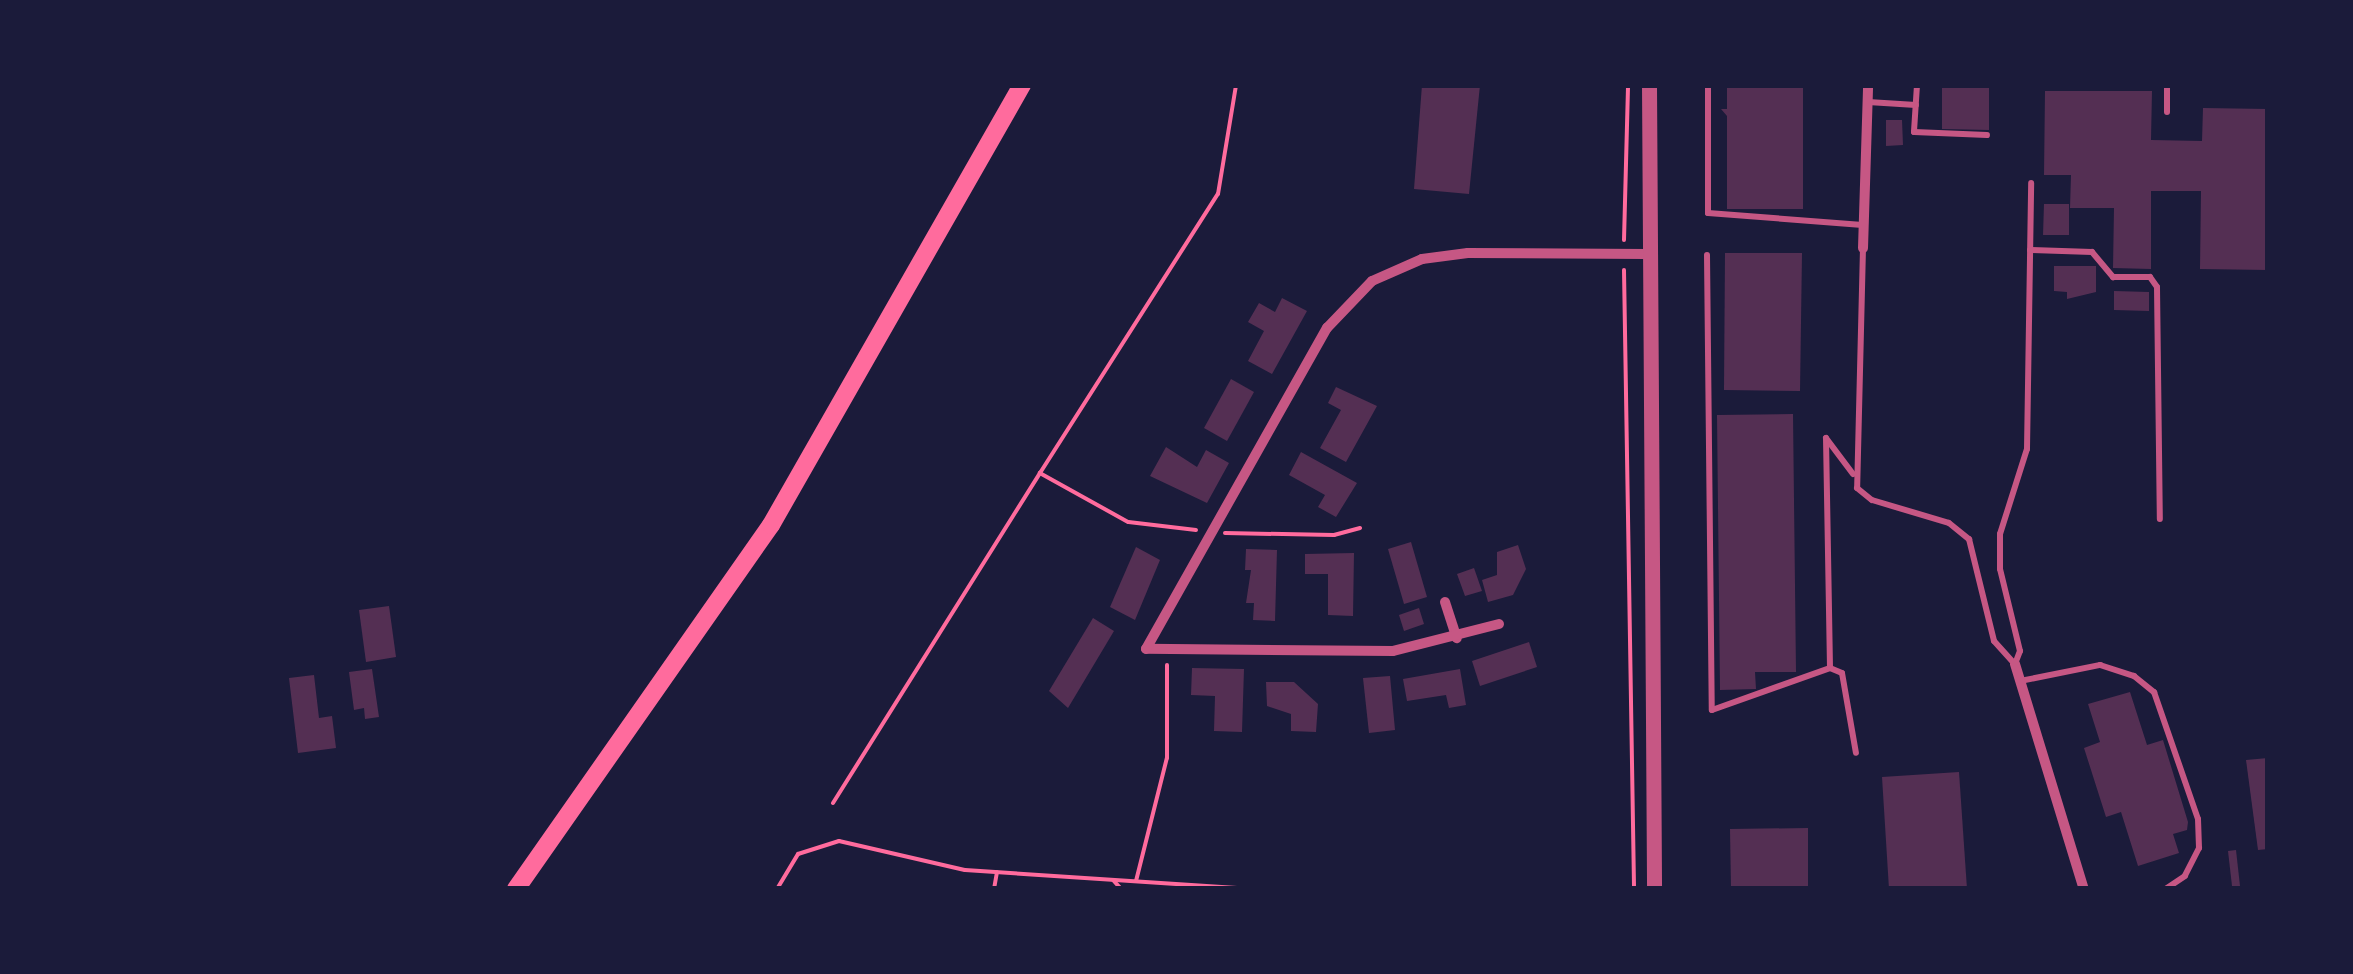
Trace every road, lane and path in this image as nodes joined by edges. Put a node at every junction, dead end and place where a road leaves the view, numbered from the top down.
1 (1022, 85) edge
2 (1236, 85) edge
3 (1628, 85) edge
4 (1649, 85) edge
5 (1708, 85) edge
6 (1868, 85) edge
7 (1917, 85) edge
8 (2167, 85) edge
9 (1868, 102) junction
10 (1916, 105) junction
11 (2167, 112) dead end
12 (1986, 135) dead end
13 (2031, 183) dead end
14 (1863, 225) junction
15 (1863, 248) joint
16 (2029, 250) junction
17 (1624, 252) junction
18 (1646, 254) junction
19 (1707, 254) dead end
20 (1040, 474) junction
21 (1853, 474) junction
22 (2160, 519) dead end
23 (1360, 528) dead end
24 (1214, 532) junction
25 (1445, 602) dead end
26 (1499, 624) dead end
27 (1457, 638) junction
28 (1168, 651) junction
29 (2015, 664) junction
30 (1830, 668) junction
31 (2020, 681) junction
32 (1856, 752) dead end
33 (833, 802) dead end
34 (997, 872) junction
35 (1113, 880) junction
36 (1136, 881) junction
37 (1162, 883) junction
38 (516, 889) edge
39 (778, 889) edge
40 (994, 889) edge
41 (1121, 889) edge
42 (1154, 889) edge
43 (1248, 889) edge
44 (1634, 889) edge
45 (1654, 889) edge
46 (2084, 889) edge
47 (2166, 889) edge

1 - 38 main road
2 - 20 path
3 - 17 path
4 - 18 street
5 - 14 lane
6 - 9 street
7 - 10 lane
8 - 11 lane
9 - 10 lane
9 - 14 street
10 - 12 lane
13 - 16 lane
14 - 15 street
15 - 21 lane
16 - 22 lane
16 - 29 lane
17 - 18 street
17 - 24 street
17 - 44 path
18 - 45 street
19 - 30 lane
20 - 24 path
20 - 33 path
21 - 29 lane
21 - 30 lane
23 - 24 path
24 - 28 street
25 - 27 street
26 - 27 street
27 - 28 street
28 - 36 path
29 - 31 street
30 - 32 lane
31 - 46 street
31 - 47 lane
34 - 35 path
34 - 39 path
34 - 40 path
35 - 36 path
35 - 41 path
36 - 37 path
37 - 42 path
37 - 43 path

